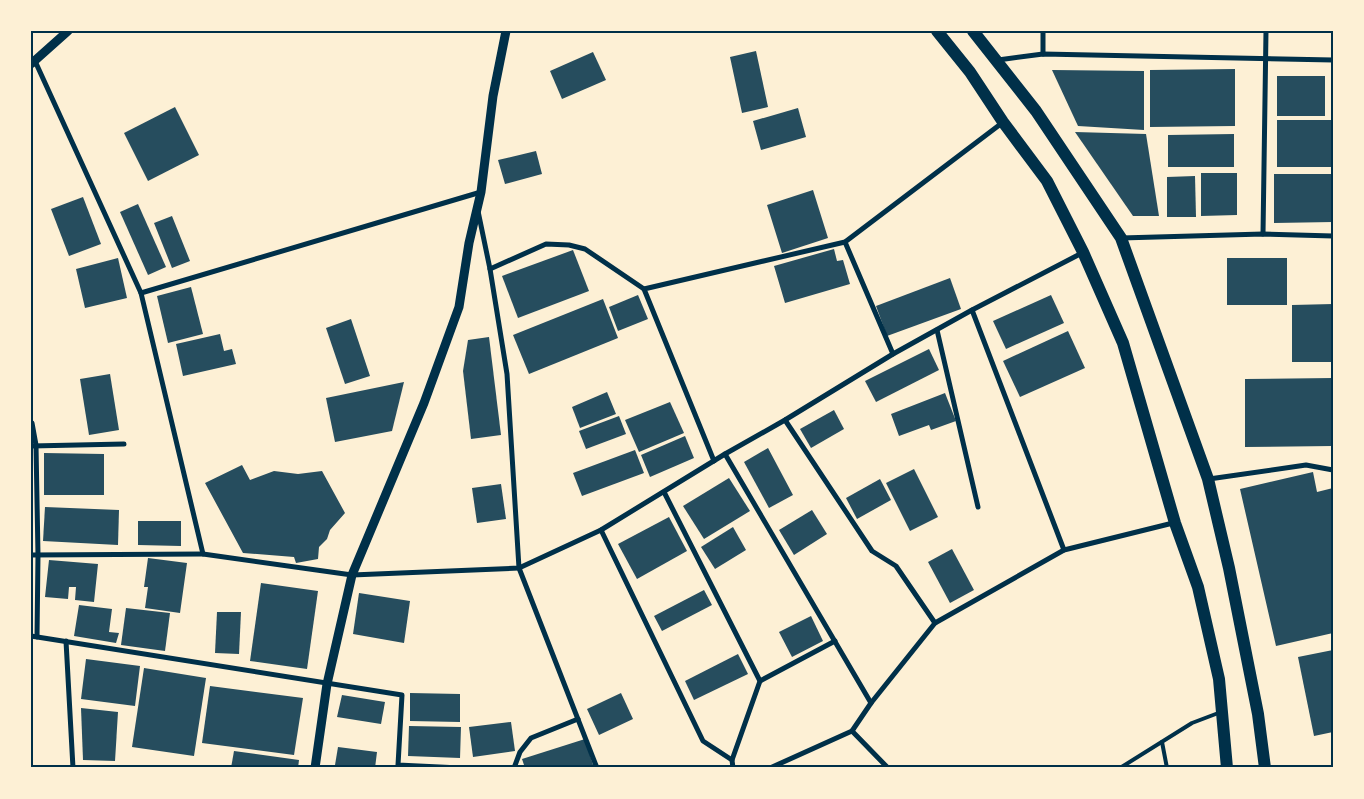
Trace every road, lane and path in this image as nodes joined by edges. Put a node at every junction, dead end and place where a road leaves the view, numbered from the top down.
1 (68, 31) edge
2 (506, 31) edge
3 (937, 31) edge
4 (973, 31) edge
5 (1044, 31) edge
6 (1266, 31) edge
7 (1043, 54) junction
8 (1266, 58) junction
9 (997, 60) junction
10 (1333, 60) edge
11 (33, 62) edge
12 (1003, 122) junction
13 (481, 192) junction
14 (477, 207) junction
15 (1263, 234) junction
16 (1333, 236) edge
17 (1121, 238) junction
18 (845, 242) junction
19 (1083, 252) junction
20 (490, 268) junction
21 (644, 289) junction
22 (140, 293) junction
23 (972, 310) junction
24 (937, 330) junction
25 (893, 354) junction
26 (785, 420) junction
27 (32, 422) edge
28 (124, 444) dead end
29 (34, 446) edge
30 (725, 454) junction
31 (714, 461) junction
32 (1333, 470) edge
33 (1208, 479) junction
34 (664, 492) junction
35 (978, 507) dead end
36 (1175, 523) junction
37 (601, 530) junction
38 (1064, 550) junction
39 (203, 554) junction
40 (31, 555) edge
41 (38, 555) junction
42 (519, 568) junction
43 (352, 575) junction
44 (935, 623) junction
45 (34, 636) edge
46 (66, 641) junction
47 (835, 641) junction
48 (760, 681) junction
49 (327, 684) junction
50 (871, 703) junction
51 (1222, 712) junction
52 (578, 720) junction
53 (852, 731) junction
54 (1162, 742) junction
55 (732, 760) junction
56 (73, 768) edge
57 (316, 768) edge
58 (460, 768) edge
59 (514, 768) edge
60 (597, 768) edge
61 (733, 768) edge
62 (770, 768) edge
63 (888, 768) edge
64 (1120, 768) edge
65 (1167, 768) edge
66 (1227, 768) edge
67 (1265, 768) edge

1 - 11 street
2 - 13 street
3 - 12 main road
4 - 9 main road
5 - 7 street
6 - 8 street
7 - 8 street
7 - 9 street
8 - 10 street
8 - 15 street
9 - 17 main road
11 - 22 street
12 - 18 street
12 - 19 main road
13 - 14 street
13 - 22 street
14 - 20 street
14 - 43 street
15 - 16 street
15 - 17 street
17 - 33 main road
18 - 21 street
18 - 25 street
19 - 23 street
19 - 36 main road
20 - 21 street
20 - 42 street
21 - 31 street
22 - 39 street
23 - 24 street
23 - 38 street
24 - 25 street
24 - 35 street
25 - 26 street
26 - 30 street
26 - 44 street
27 - 29 street
28 - 29 street
29 - 41 street
30 - 31 street
30 - 47 street
31 - 34 street
32 - 33 street
33 - 67 main road
34 - 37 street
34 - 48 street
36 - 38 street
36 - 51 main road
37 - 42 street
37 - 55 street
38 - 44 street
39 - 41 street
39 - 43 street
40 - 41 street
41 - 45 street
42 - 43 street
42 - 52 street
43 - 49 street
44 - 50 street
45 - 46 street
46 - 49 street
46 - 56 street
47 - 48 street
47 - 50 street
48 - 55 street
49 - 57 street
49 - 58 street
50 - 53 street
51 - 54 lane
51 - 66 main road
52 - 59 street
52 - 60 street
53 - 62 street
53 - 63 street
54 - 64 lane
54 - 65 lane
55 - 61 street

